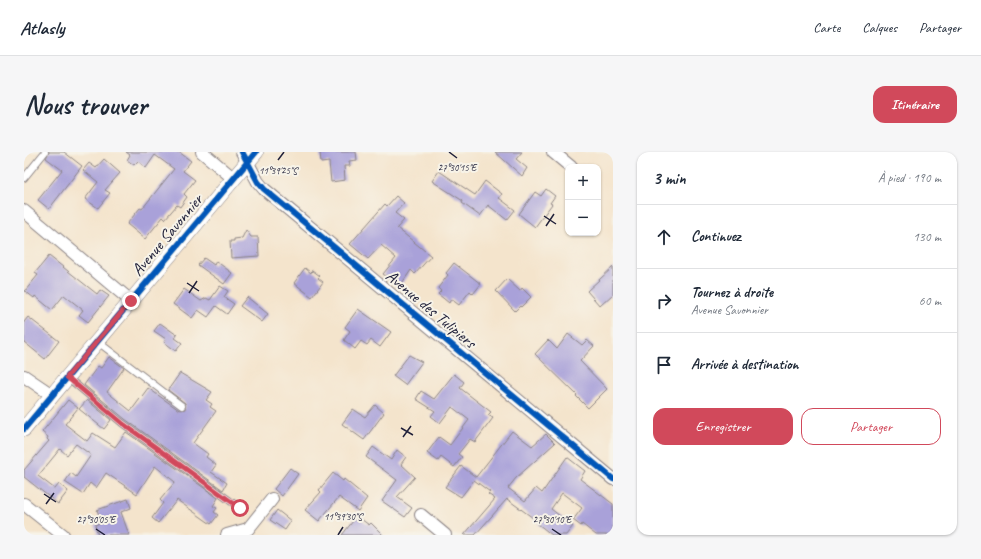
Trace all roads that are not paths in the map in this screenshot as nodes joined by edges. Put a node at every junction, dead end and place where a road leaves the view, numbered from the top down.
1 (45, 152) edge
2 (202, 152) edge
3 (553, 152) edge
4 (248, 155) edge
5 (567, 164) edge
6 (24, 178) edge
7 (233, 178) junction
8 (24, 211) edge
9 (131, 301) junction
10 (98, 342) junction
11 (24, 376) edge
12 (67, 377) junction
13 (52, 395) junction
14 (182, 406) dead end
15 (24, 429) edge
16 (613, 479) edge
17 (272, 499) dead end
18 (24, 504) edge
19 (240, 508) dead end
20 (421, 515) dead end
21 (63, 535) edge
22 (227, 535) edge
23 (445, 535) edge

1 - 6 lane
2 - 7 street
3 - 5 street
4 - 7 street, Avenue Savonnier
4 - 16 street, Avenue des Tulipiers
7 - 9 street, Avenue Savonnier
8 - 9 street
9 - 10 street, Avenue Savonnier
10 - 12 street, Avenue Savonnier
10 - 14 lane
11 - 13 street
12 - 13 street, Avenue Savonnier
12 - 19 lane
13 - 15 street, Avenue Savonnier
17 - 22 street
18 - 21 street
20 - 23 street

